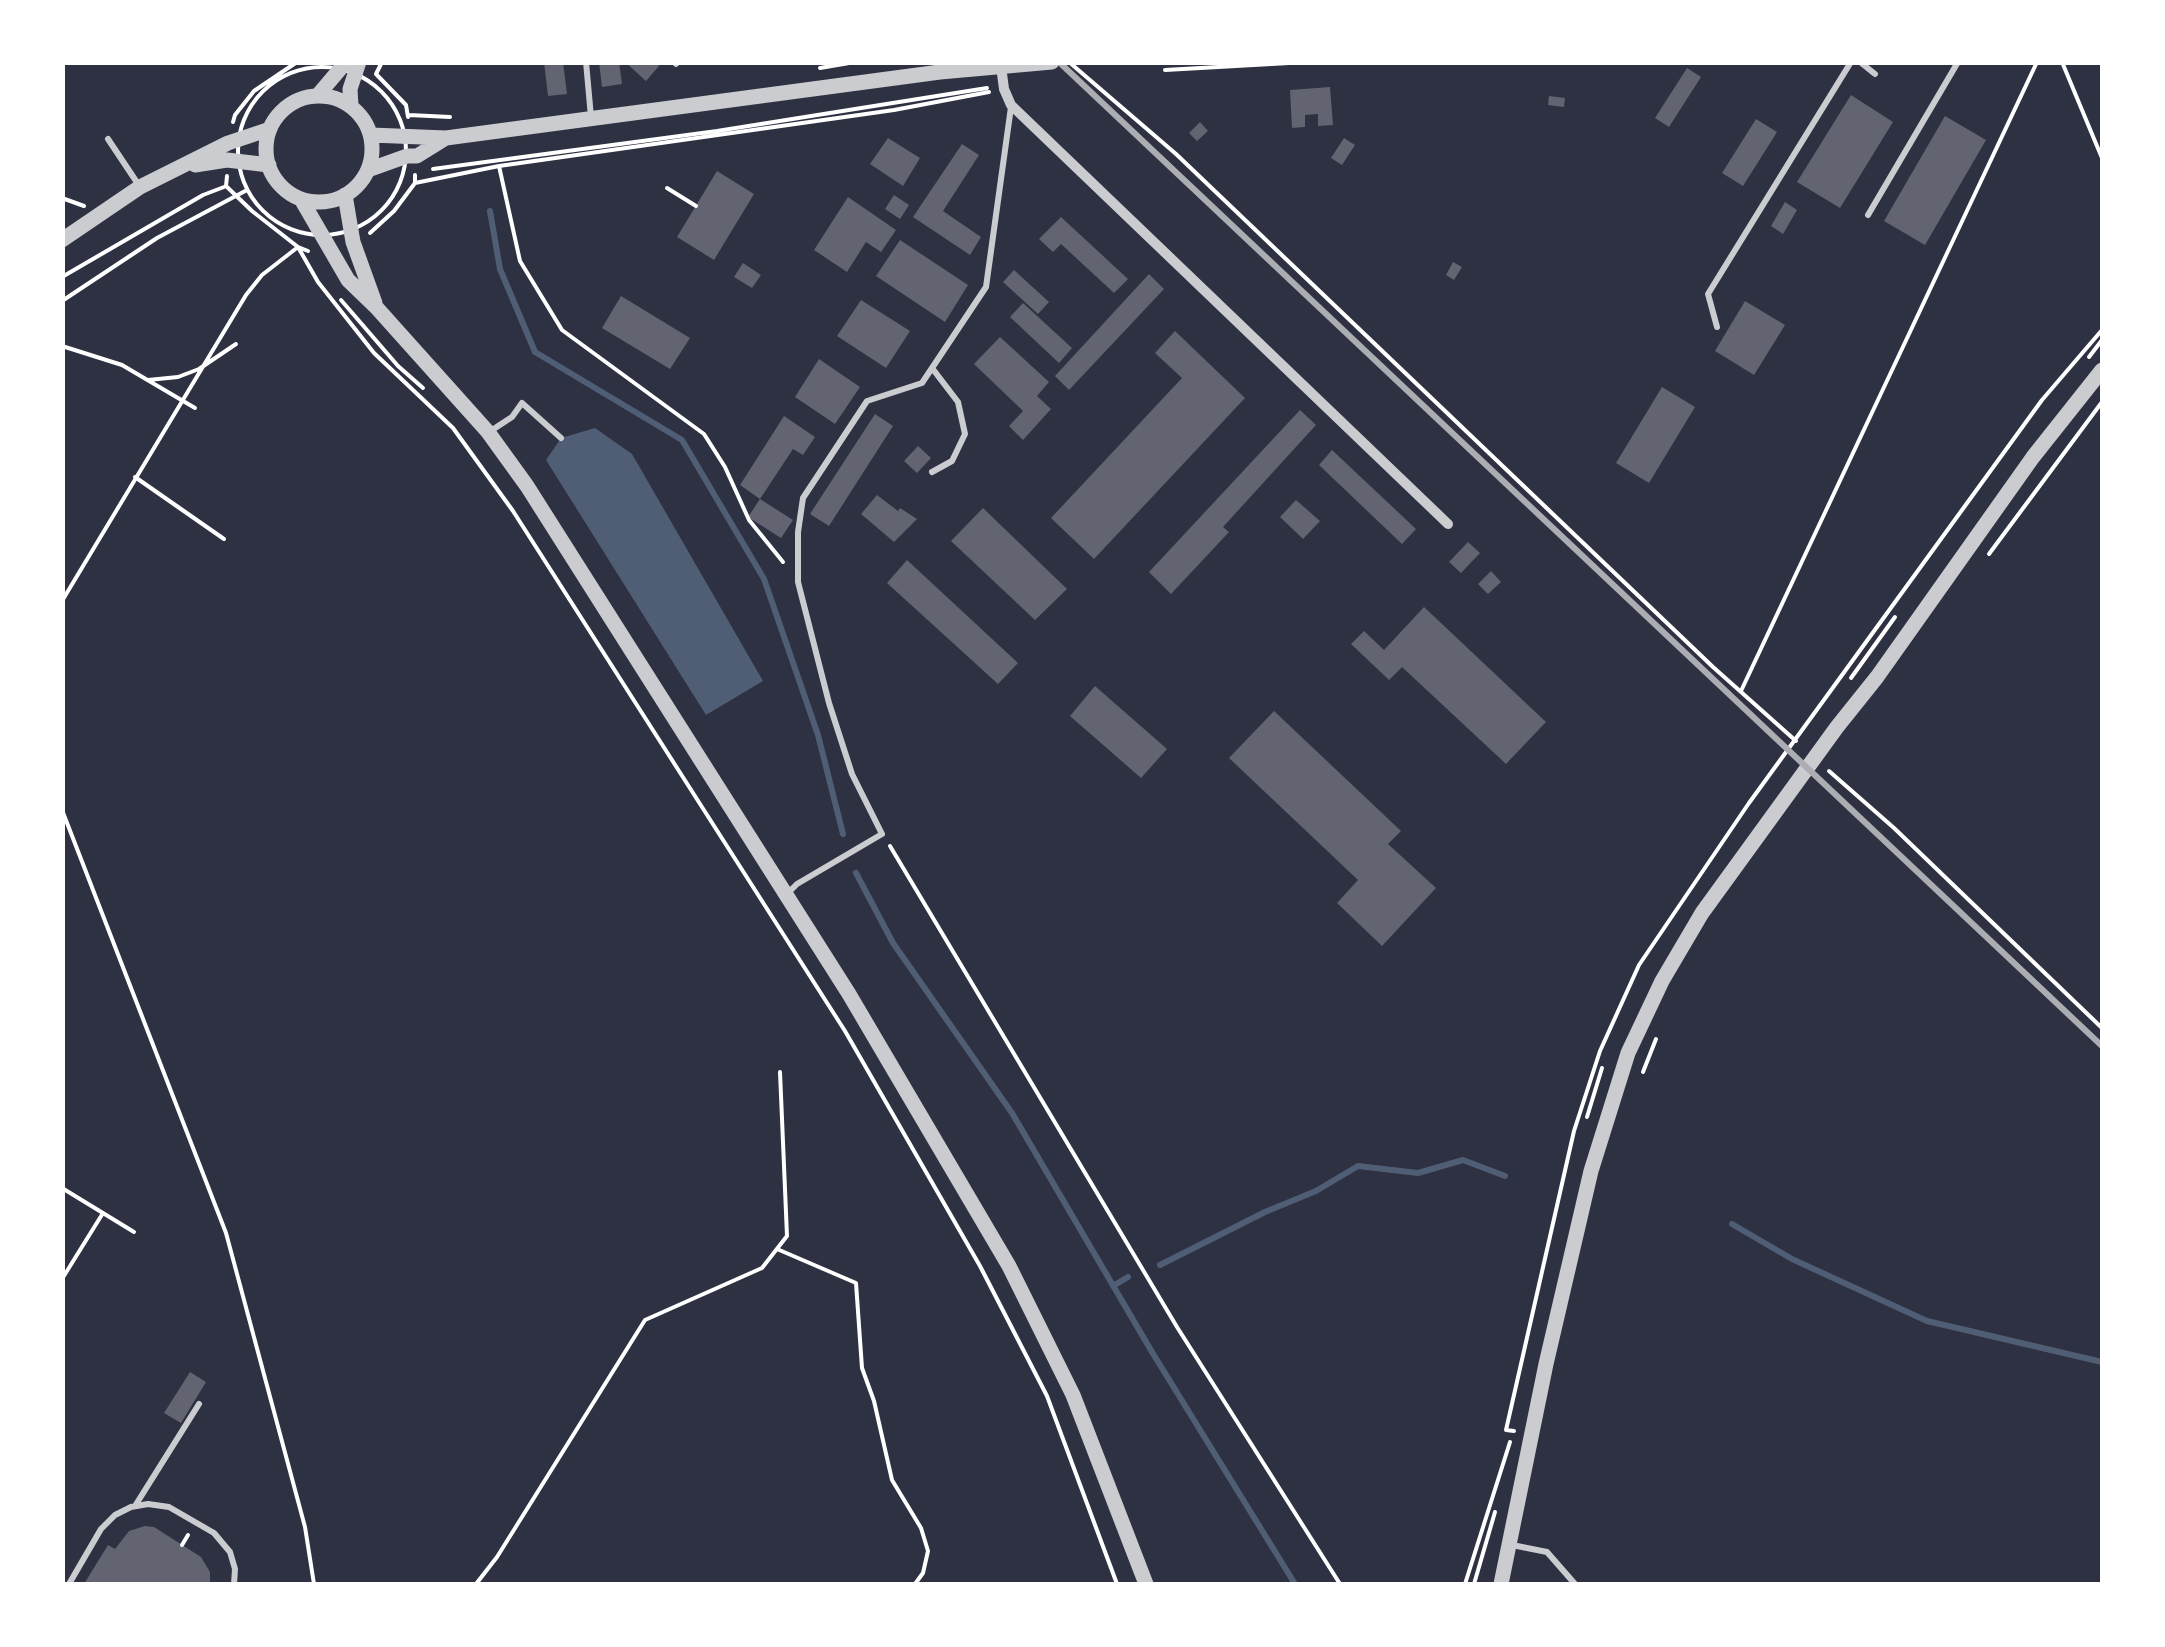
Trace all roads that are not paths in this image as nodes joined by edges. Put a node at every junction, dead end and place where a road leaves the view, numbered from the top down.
1 (586, 62) edge
2 (1052, 62) edge
3 (1850, 62) edge
4 (1860, 62) edge
5 (1958, 62) edge
6 (1000, 66) junction
7 (352, 67) edge
8 (1875, 74) dead end
9 (318, 95) junction
10 (351, 106) junction
11 (1011, 106) junction
12 (591, 119) junction
13 (270, 129) junction
14 (371, 135) junction
15 (446, 138) junction
16 (108, 139) dead end
17 (269, 164) junction
18 (186, 166) junction
19 (368, 170) junction
20 (140, 187) junction
21 (345, 196) junction
22 (301, 199) junction
23 (1868, 215) dead end
24 (62, 240) edge
25 (376, 307) junction
26 (1717, 327) dead end
27 (932, 368) junction
28 (2102, 370) edge
29 (488, 432) junction
30 (560, 438) dead end
31 (932, 472) dead end
32 (1448, 524) dead end
33 (787, 894) junction
34 (199, 1404) dead end
35 (136, 1506) junction
36 (1510, 1545) junction
37 (68, 1584) edge
38 (234, 1584) edge
39 (1146, 1584) edge
40 (1501, 1584) edge
41 (1575, 1584) edge

1 - 12 lane
2 - 6 street
3 - 26 lane
4 - 8 lane
5 - 23 lane
6 - 11 street
6 - 12 street
7 - 9 street
7 - 10 street
9 - 10 street
9 - 13 street
10 - 14 street
11 - 27 lane
11 - 32 street
12 - 15 street
13 - 17 street
13 - 18 street
14 - 15 street
14 - 19 street
15 - 19 street
16 - 20 lane
17 - 18 street
17 - 22 street
18 - 20 street
19 - 21 street
20 - 24 street
21 - 22 street
21 - 25 street
22 - 25 street
25 - 29 street
27 - 31 lane
27 - 33 lane
28 - 36 street
29 - 30 lane
29 - 33 street
33 - 39 street
34 - 35 lane
35 - 37 lane
35 - 38 lane
36 - 40 street
36 - 41 lane

